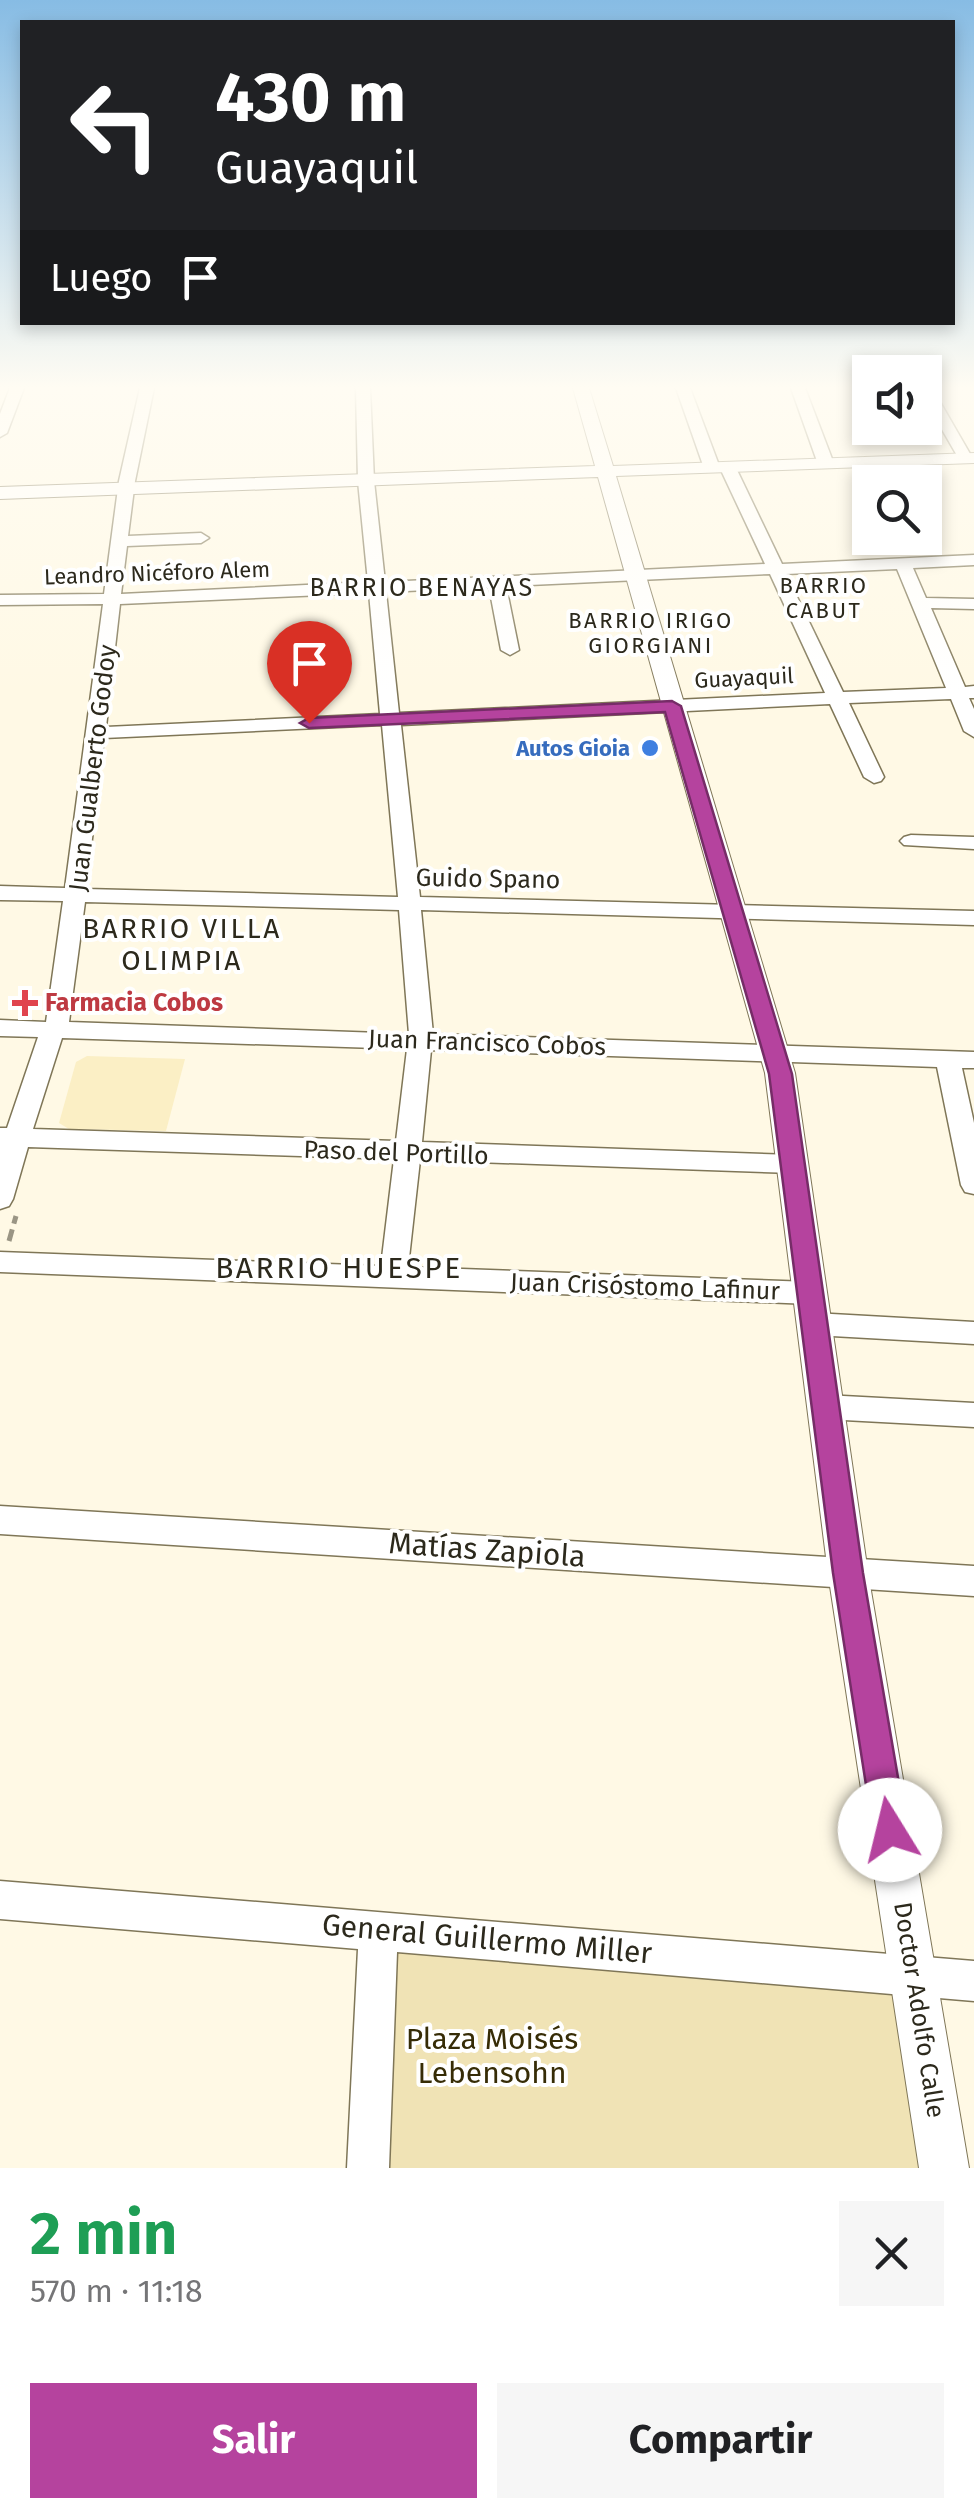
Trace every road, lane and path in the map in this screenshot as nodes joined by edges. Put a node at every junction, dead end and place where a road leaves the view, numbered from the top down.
1 (121, 489) edge
2 (126, 489) edge
3 (367, 489) edge
4 (610, 489) edge
5 (732, 489) edge
6 (0, 493) edge
7 (201, 538) dead end
8 (120, 542) junction
9 (974, 560) edge
10 (903, 564) junction
11 (776, 570) junction
12 (634, 576) junction
13 (497, 582) junction
14 (376, 588) junction
15 (114, 599) junction
16 (0, 600) edge
17 (919, 603) junction
18 (974, 604) edge
19 (510, 650) dead end
20 (965, 692) edge
21 (837, 699) junction
22 (672, 706) junction
23 (390, 718) junction
24 (974, 731) edge
25 (96, 733) junction
26 (874, 777) dead end
27 (911, 841) dead end
28 (974, 843) edge
29 (0, 893) edge
30 (78, 894) junction
31 (409, 904) junction
32 (733, 912) junction
33 (974, 918) edge
34 (0, 1028) edge
35 (56, 1030) junction
36 (421, 1040) junction
37 (775, 1053) junction
38 (961, 1060) edge
39 (8, 1138) edge
40 (407, 1154) junction
41 (793, 1164) junction
42 (974, 1185) edge
43 (0, 1199) edge
44 (0, 1262) edge
45 (393, 1278) junction
46 (812, 1309) junction
47 (974, 1333) edge
48 (826, 1406) junction
49 (974, 1415) edge
50 (0, 1520) edge
51 (848, 1573) junction
52 (974, 1581) edge
53 (0, 1900) edge
54 (378, 1929) junction
55 (913, 1976) junction
56 (974, 1981) edge
57 (368, 2168) edge
58 (944, 2168) edge

1 - 6 main road
2 - 8 street, Juan Gualberto Godoy
3 - 14 street
4 - 12 main road, Doctor Adolfo Calle
5 - 11 street
7 - 8 street
8 - 15 street, Juan Gualberto Godoy
9 - 10 street, Leandro Nicéforo Alem
10 - 11 street, Leandro Nicéforo Alem
10 - 17 street
11 - 12 street, Leandro Nicéforo Alem
11 - 21 street
12 - 13 street, Leandro Nicéforo Alem
12 - 22 main road, Doctor Adolfo Calle
13 - 14 street, Leandro Nicéforo Alem
13 - 19 street
14 - 15 street, Leandro Nicéforo Alem
14 - 23 street
15 - 16 street, Leandro Nicéforo Alem
15 - 25 street, Juan Gualberto Godoy
17 - 18 street
17 - 20 street
20 - 21 street, Guayaquil
20 - 24 street
21 - 22 street, Guayaquil
21 - 26 street
22 - 23 street, Guayaquil
22 - 32 main road, Doctor Adolfo Calle
23 - 25 street, Guayaquil
23 - 31 street
25 - 30 street, Juan Gualberto Godoy
27 - 28 street
29 - 30 street, Guido Spano
30 - 31 street, Guido Spano
30 - 35 street, Juan Gualberto Godoy
31 - 32 street, Guido Spano
31 - 36 street
32 - 33 street, Guido Spano
32 - 37 main road, Doctor Adolfo Calle
34 - 35 street, Juan Francisco Cobos
35 - 36 street, Juan Francisco Cobos
35 - 39 street, Juan Gualberto Godoy
36 - 37 street, Juan Francisco Cobos
36 - 40 street
37 - 38 street, Juan Francisco Cobos
37 - 41 main road, Doctor Adolfo Calle
38 - 42 street
39 - 40 street, Paso del Portillo
39 - 43 street, Juan Gualberto Godoy
40 - 41 street, Paso del Portillo
40 - 45 street
41 - 46 main road, Doctor Adolfo Calle
44 - 45 street, Juan Crisóstomo Lafinur
45 - 46 street, Juan Crisóstomo Lafinur
46 - 47 street, Juan Crisóstomo Lafinur
46 - 48 main road, Doctor Adolfo Calle
48 - 49 street
48 - 51 main road, Doctor Adolfo Calle
50 - 51 street, Matías Zapiola
51 - 52 street, Matías Zapiola
51 - 55 main road, Doctor Adolfo Calle
53 - 54 street, General Guillermo Miller
54 - 55 street, General Guillermo Miller
54 - 57 street
55 - 56 street, General Guillermo Miller
55 - 58 main road, Doctor Adolfo Calle

